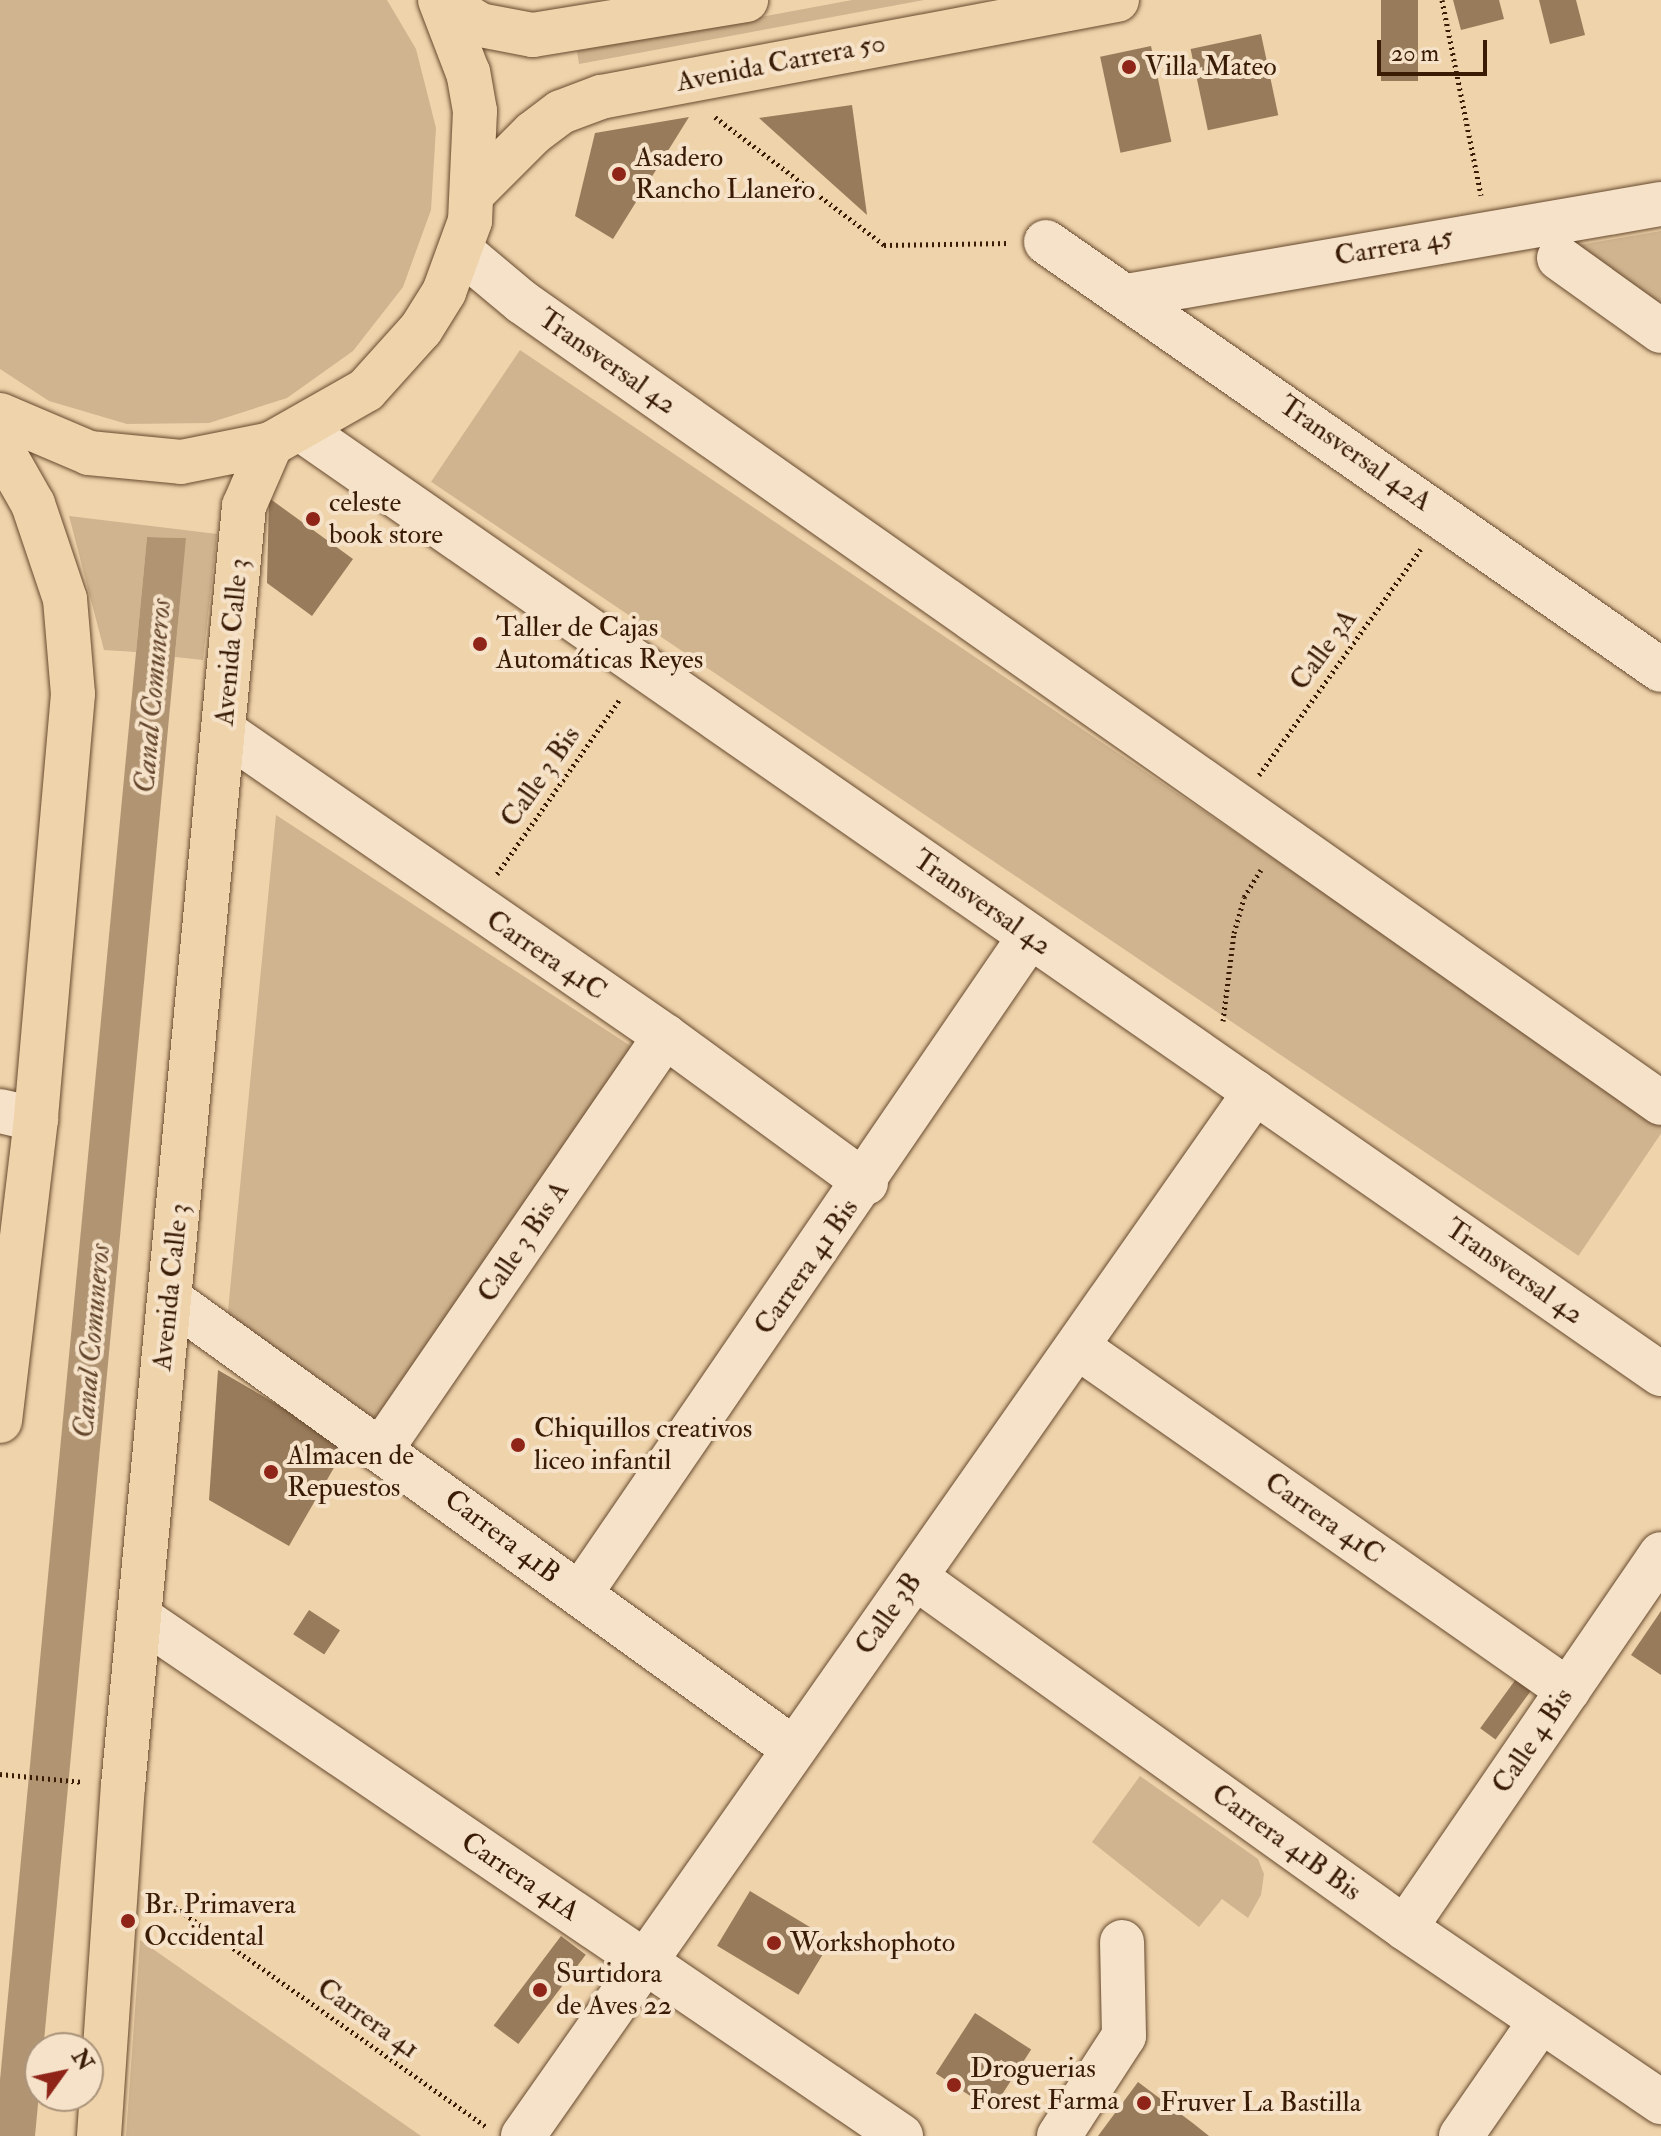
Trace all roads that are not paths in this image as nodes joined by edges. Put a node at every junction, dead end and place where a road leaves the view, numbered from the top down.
1 (746, 0) edge
2 (1117, 0) edge
3 (440, 1) edge
4 (475, 191) junction
5 (1661, 204) edge
6 (1046, 242) road end
7 (461, 251) junction
8 (1559, 258) dead end
9 (1127, 296) junction
10 (1661, 331) edge
11 (0, 415) edge
12 (287, 437) junction
13 (0, 446) edge
14 (1661, 670) edge
15 (225, 732) junction
16 (1030, 936) junction
17 (665, 1036) junction
18 (1255, 1092) junction
19 (1661, 1103) edge
20 (18, 1115) edge
21 (866, 1183) junction
22 (170, 1299) junction
23 (1079, 1348) junction
24 (1661, 1374) edge
25 (0, 1421) edge
26 (382, 1448) junction
27 (1661, 1554) edge
28 (915, 1577) junction
29 (580, 1594) junction
30 (139, 1617) junction
31 (1568, 1690) junction
32 (794, 1749) junction
33 (1405, 1928) junction
34 (1122, 1942) dead end
35 (647, 1963) junction
36 (1540, 2022) junction
37 (1661, 2102) edge
38 (844, 2120) edge
39 (99, 2136) edge
40 (523, 2136) edge
41 (901, 2136) edge
42 (1059, 2136) edge
43 (1461, 2136) edge

1 - 3 main road
2 - 4 main road, Avenida Carrera 50
3 - 4 main road
4 - 7 main road
5 - 9 street, Carrera 45
6 - 9 street, Transversal 42A
7 - 12 main road
7 - 19 street, Transversal 42
8 - 10 street
9 - 14 street, Transversal 42A
11 - 12 main road
12 - 15 main road, Avenida Calle 3
12 - 16 street, Transversal 42
13 - 20 main road
15 - 17 street, Carrera 41C
15 - 22 main road, Avenida Calle 3
16 - 18 street, Transversal 42
16 - 21 street, Carrera 41 Bis
17 - 21 street, Carrera 41C
17 - 26 street, Calle 3 Bis A
18 - 23 street, Calle 3B
18 - 24 street, Transversal 42
20 - 25 main road
21 - 29 street, Carrera 41 Bis
22 - 26 street, Carrera 41B
22 - 30 main road, Avenida Calle 3
23 - 28 street, Calle 3B
23 - 31 street, Carrera 41C
26 - 29 street, Carrera 41B
27 - 31 street, Calle 4 Bis
28 - 32 street, Calle 3B
28 - 33 street, Carrera 41B Bis
29 - 32 street, Carrera 41B
30 - 35 street, Carrera 41A
30 - 39 main road, Avenida Calle 3
31 - 33 street, Calle 4 Bis
32 - 35 street, Calle 3B
33 - 36 street, Carrera 41B Bis
34 - 42 street
35 - 38 street, Carrera 41A
35 - 40 street, Calle 3B
36 - 37 street, Carrera 41B Bis
36 - 43 street
38 - 41 street, Carrera 41A

